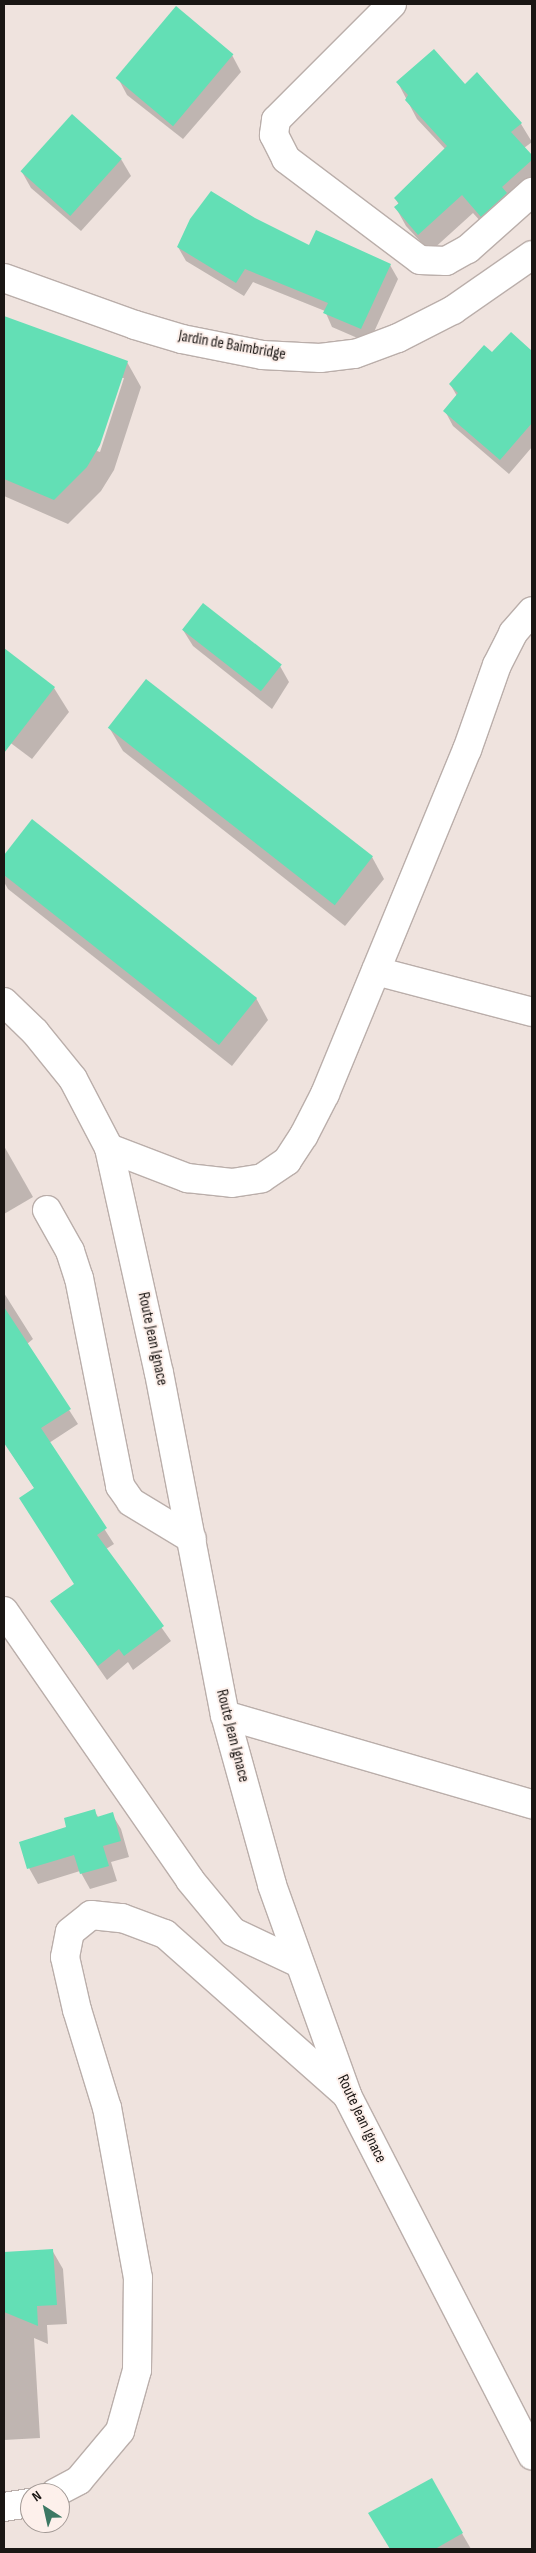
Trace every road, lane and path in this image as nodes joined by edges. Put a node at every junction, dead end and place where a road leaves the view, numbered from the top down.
1 (392, 4) edge
2 (532, 192) edge
3 (532, 255) edge
4 (4, 278) edge
5 (532, 611) edge
6 (376, 971) junction
7 (4, 1002) edge
8 (532, 1012) edge
9 (109, 1148) junction
10 (47, 1210) dead end
11 (192, 1539) junction
12 (4, 1611) edge
13 (225, 1715) junction
14 (532, 1804) edge
15 (300, 1963) junction
16 (348, 2097) junction
17 (532, 2455) edge
18 (70, 2485) edge
19 (20, 2505) edge
20 (4, 2507) edge

1 - 2 street
3 - 4 street, Jardin de Baimbridge
5 - 6 street
6 - 8 street
6 - 9 street
7 - 9 street, Route Jean Ignace
9 - 11 street, Route Jean Ignace
10 - 11 street
11 - 13 street, Route Jean Ignace
12 - 15 street
13 - 14 street
13 - 15 street, Route Jean Ignace
15 - 16 street, Route Jean Ignace
16 - 17 street, Route Jean Ignace
16 - 18 street
19 - 20 street

